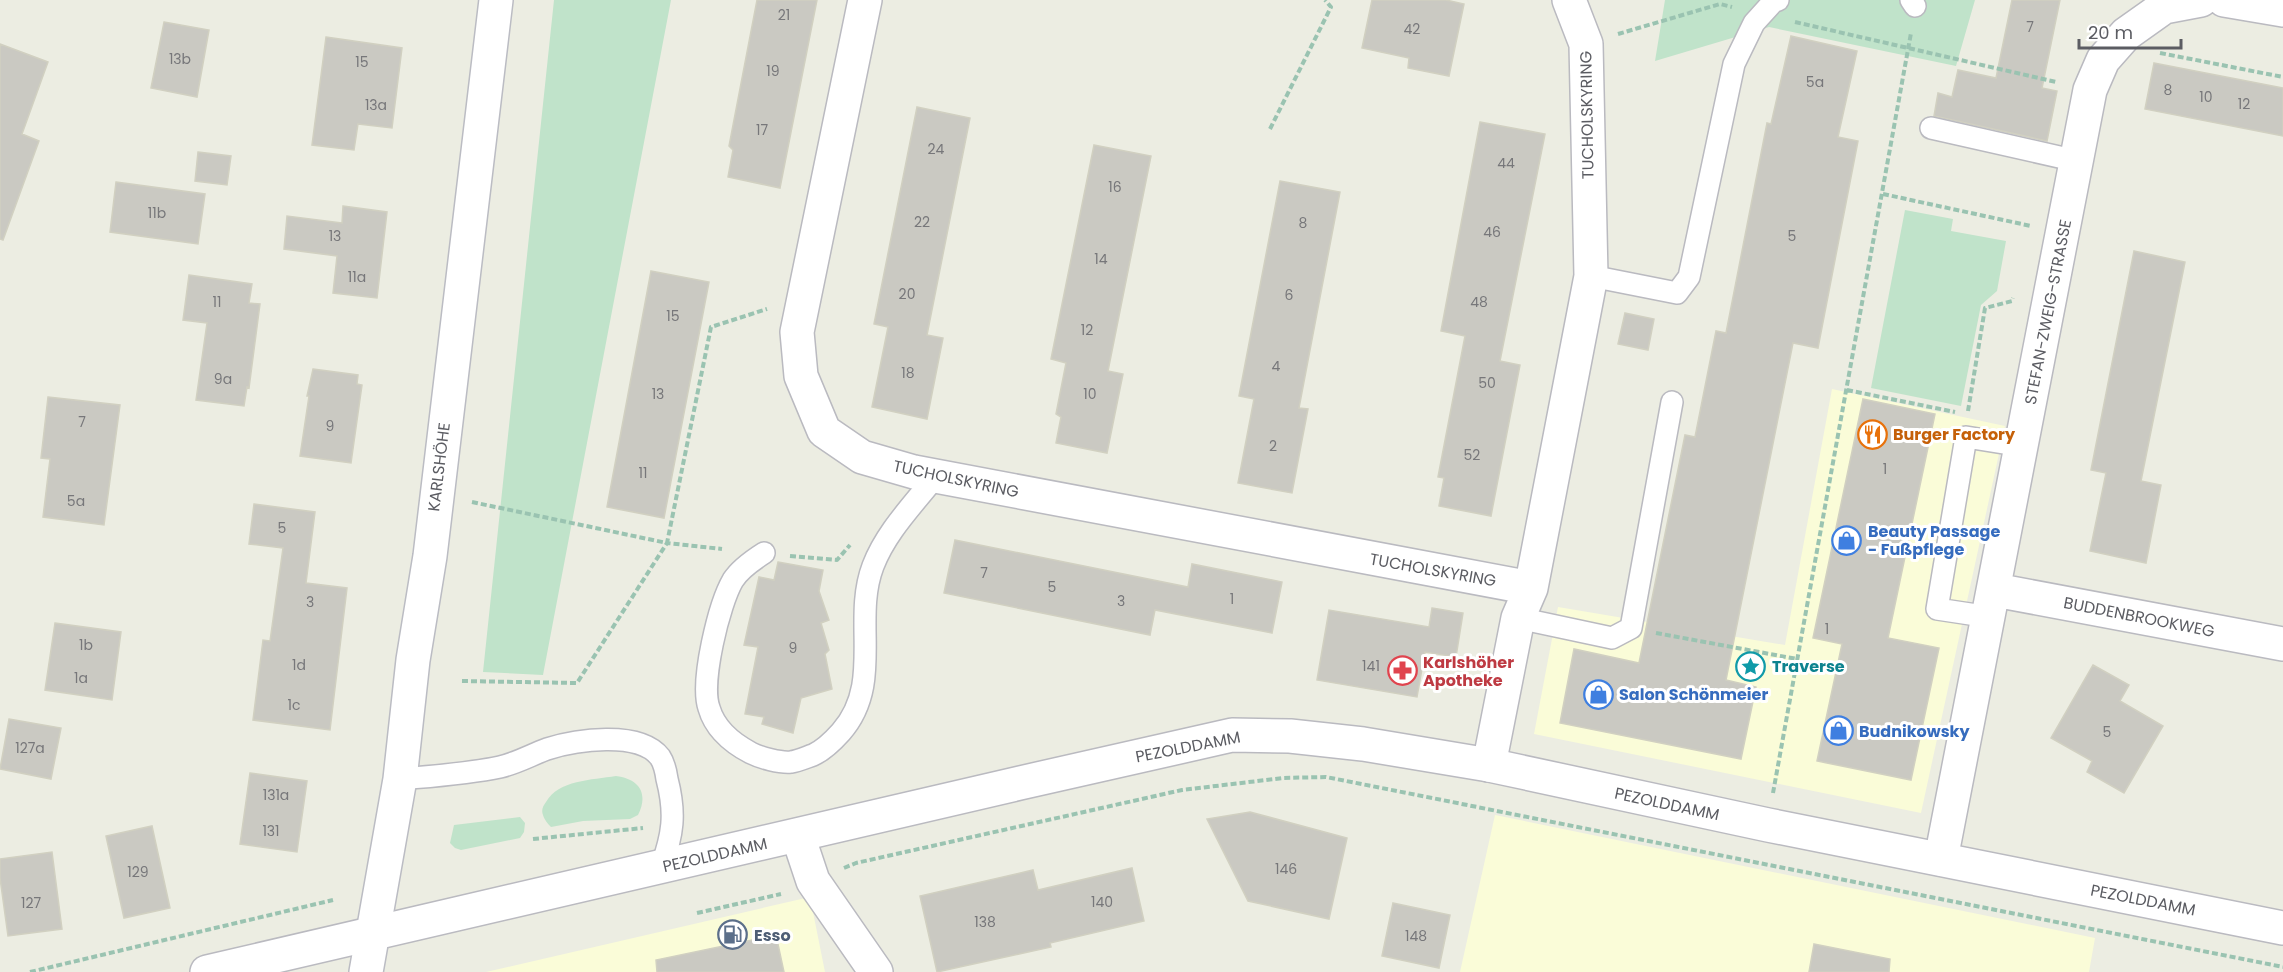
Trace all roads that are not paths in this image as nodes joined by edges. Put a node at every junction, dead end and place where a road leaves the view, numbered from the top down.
1 (496, 0) edge
2 (865, 0) edge
3 (1569, 0) edge
4 (1778, 0) edge
5 (2201, 0) edge
6 (2224, 0) edge
7 (2283, 10) edge
8 (1931, 128) dead end
9 (2077, 161) junction
10 (1591, 276) junction
11 (1672, 402) dead end
12 (2022, 446) junction
13 (935, 477) junction
14 (764, 553) road end
15 (1531, 588) junction
16 (1992, 604) junction
17 (1518, 618) junction
18 (2283, 644) edge
19 (1489, 765) junction
20 (400, 779) junction
21 (798, 836) junction
22 (1941, 859) junction
23 (661, 868) junction
24 (2283, 928) edge
25 (373, 933) junction
26 (207, 972) edge
27 (366, 972) edge
28 (876, 972) edge

1 - 20 street, KARLSHÖHE
2 - 13 street, TUCHOLSKYRING
3 - 10 street, TUCHOLSKYRING
4 - 10 lane
5 - 9 street, STEFAN-ZWEIG-STRASSE
6 - 7 street
8 - 9 lane
9 - 12 street, STEFAN-ZWEIG-STRASSE
10 - 15 street, TUCHOLSKYRING
11 - 17 lane
12 - 16 street, STEFAN-ZWEIG-STRASSE
12 - 16 lane
13 - 14 lane
13 - 15 street, TUCHOLSKYRING
15 - 17 street, TUCHOLSKYRING
16 - 18 street, BUDDENBROOKWEG
16 - 22 street, STEFAN-ZWEIG-STRASSE
17 - 19 street, TUCHOLSKYRING
19 - 21 street, PEZOLDDAMM
19 - 22 street, PEZOLDDAMM
20 - 23 lane
20 - 25 street, KARLSHÖHE
21 - 23 street, PEZOLDDAMM
21 - 28 street
22 - 24 street, PEZOLDDAMM
23 - 25 street, PEZOLDDAMM
25 - 26 street, PEZOLDDAMM
25 - 27 street, KARLSHÖHE

